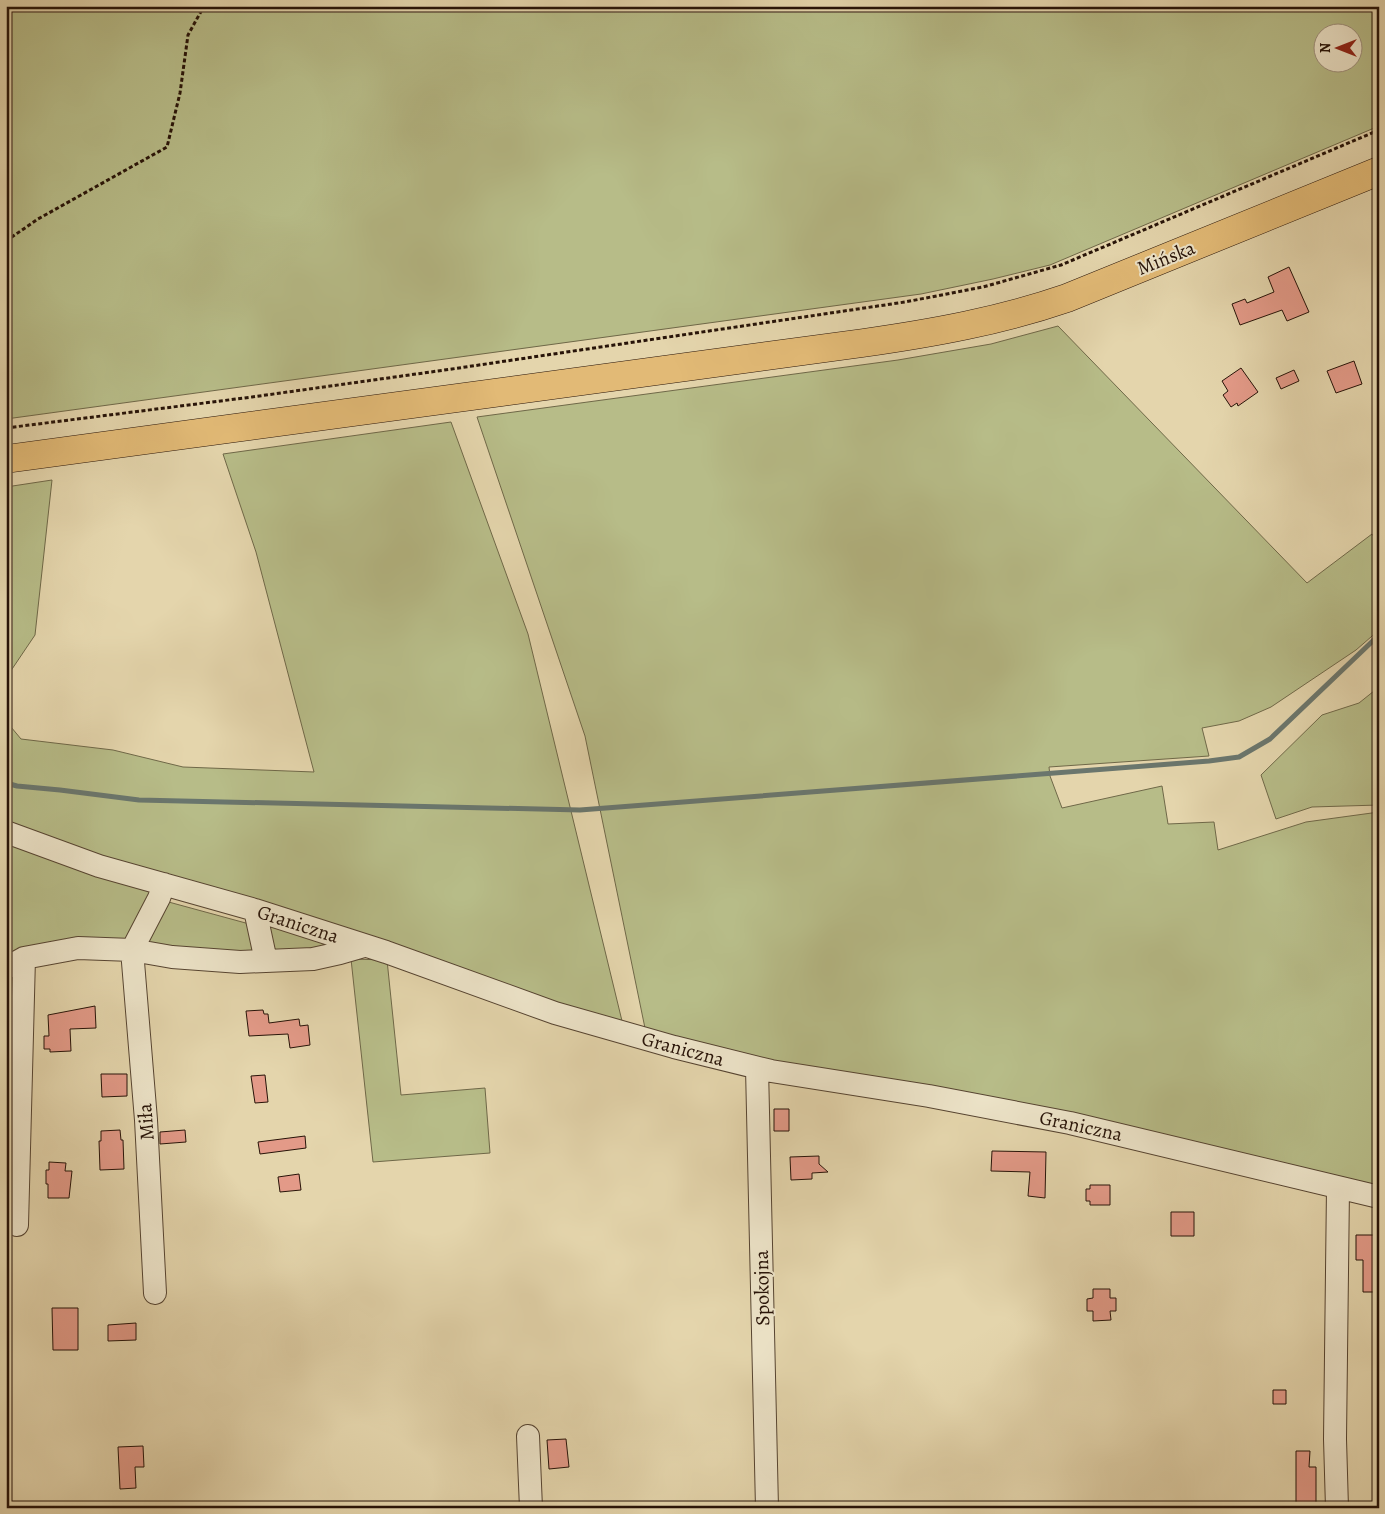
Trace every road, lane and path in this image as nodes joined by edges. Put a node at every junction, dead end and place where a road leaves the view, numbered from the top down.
1 (204, 6) edge
2 (1379, 130) edge
3 (1379, 172) edge
4 (6, 241) edge
5 (6, 428) edge
6 (6, 459) edge
7 (6, 832) edge
8 (164, 884) junction
9 (255, 910) junction
10 (364, 946) junction
11 (132, 950) junction
12 (266, 961) junction
13 (15, 963) edge
14 (757, 1068) junction
15 (1338, 1188) junction
16 (1379, 1198) edge
17 (17, 1225) dead end
18 (155, 1293) dead end
19 (528, 1436) dead end
20 (531, 1508) edge
21 (767, 1508) edge
22 (1337, 1508) edge

1 - 4 path
2 - 5 path
3 - 6 main road, Mińska
7 - 8 street, Graniczna
8 - 9 street, Graniczna
8 - 11 street
9 - 10 street, Graniczna
9 - 12 street
10 - 12 street
10 - 14 street, Graniczna
11 - 12 street
11 - 13 street
11 - 18 street, Miła
13 - 17 street
14 - 15 street, Graniczna
14 - 21 street, Spokojna
15 - 16 street, Graniczna
15 - 22 street
19 - 20 street

